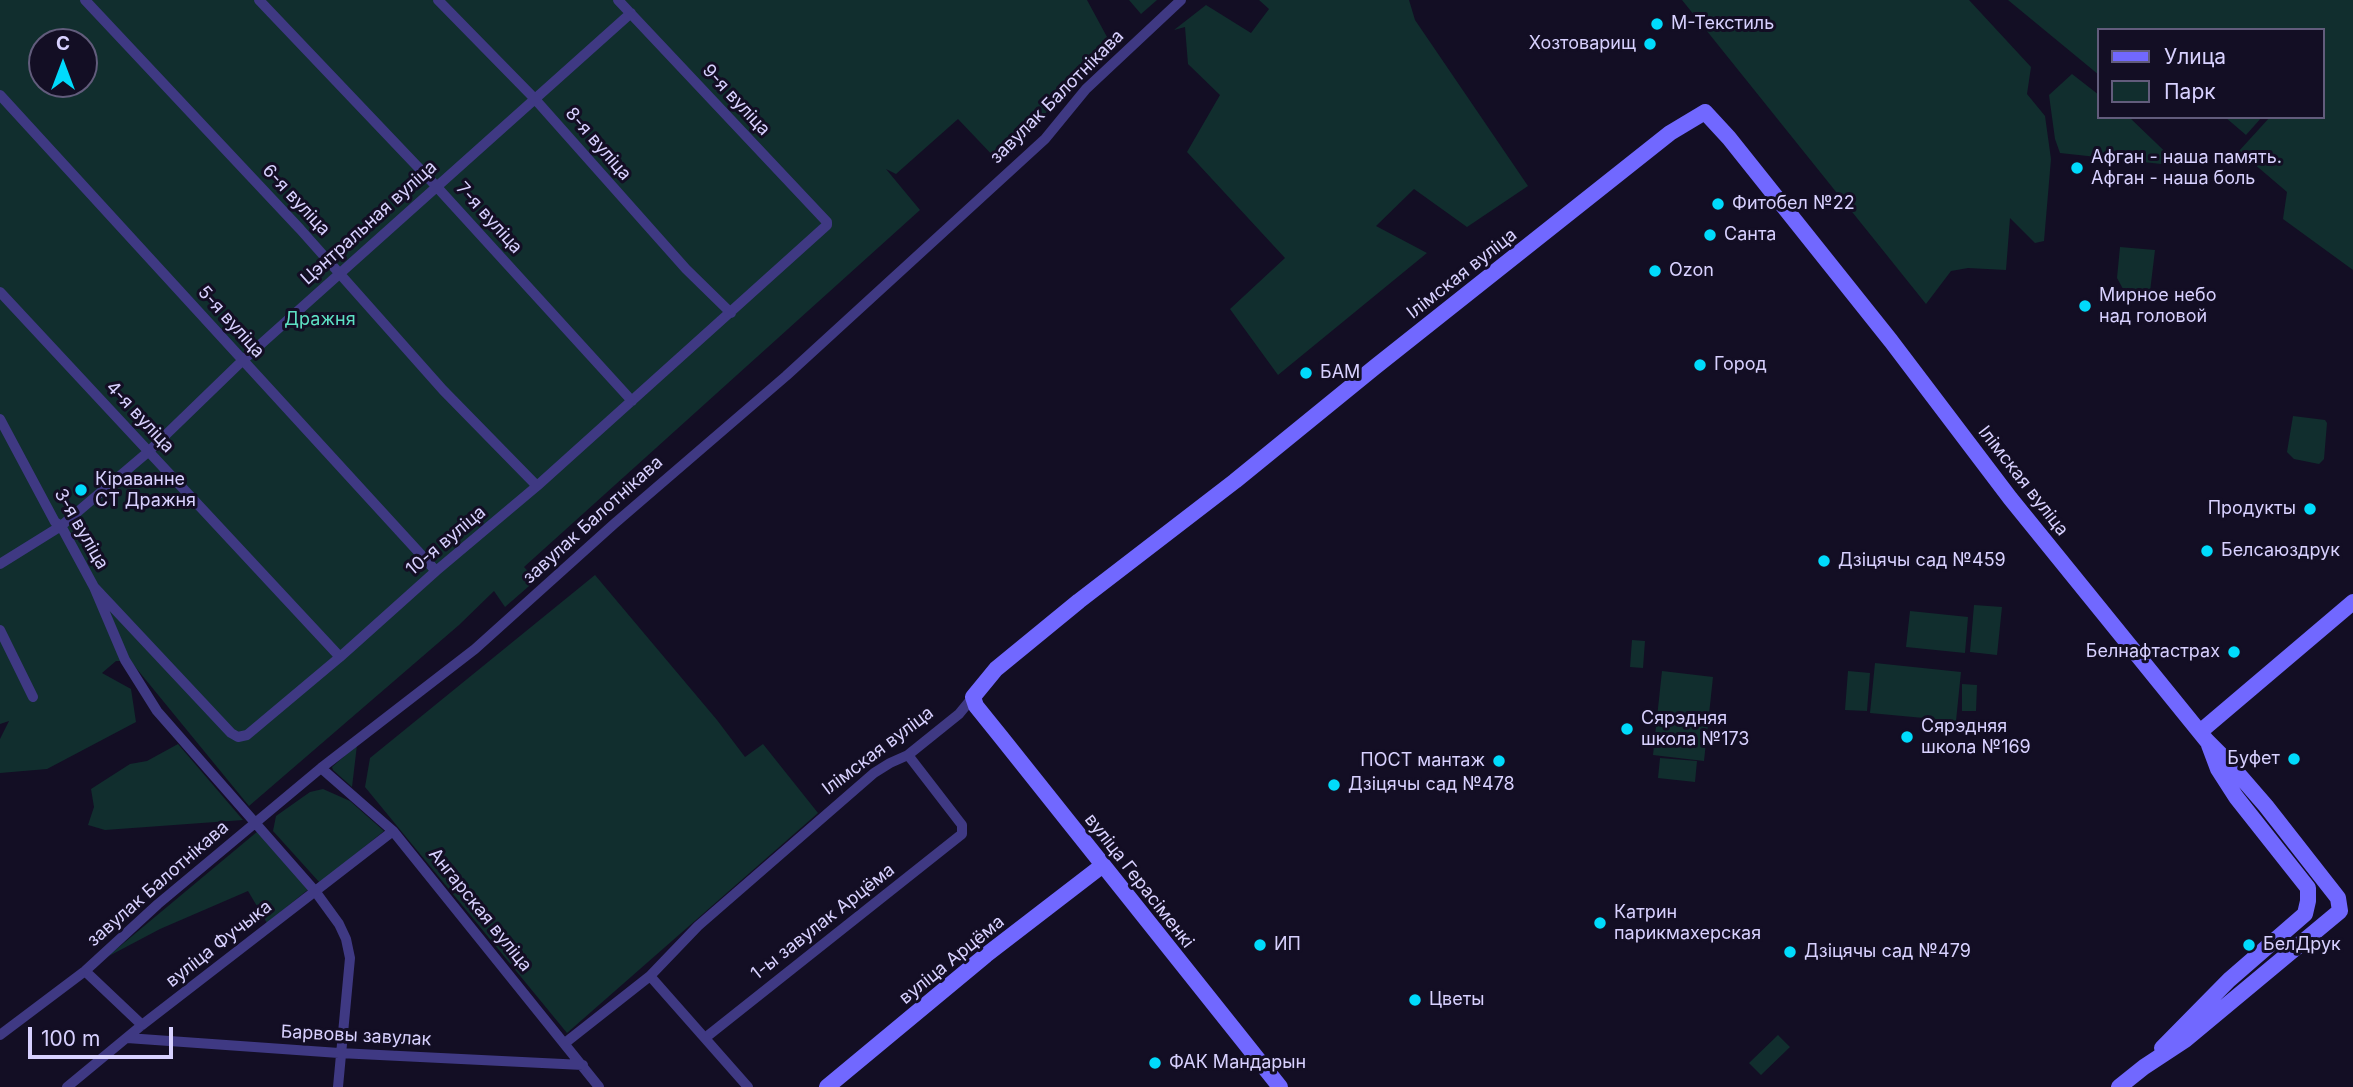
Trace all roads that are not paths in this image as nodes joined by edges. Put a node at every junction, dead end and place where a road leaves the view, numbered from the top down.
1 (85, 0) edge
2 (259, 0) edge
3 (438, 0) edge
4 (618, 0) edge
5 (1181, 0) edge
6 (631, 13) junction
7 (0, 95) edge
8 (534, 98) junction
9 (436, 187) junction
10 (827, 225) joint
11 (340, 274) junction
12 (0, 292) edge
13 (731, 313) junction
14 (242, 361) junction
15 (632, 401) junction
16 (0, 419) edge
17 (148, 452) junction
18 (537, 486) junction
19 (61, 526) junction
20 (0, 564) edge
21 (436, 571) junction
22 (94, 587) junction
23 (2353, 602) edge
24 (0, 630) edge
25 (340, 657) junction
26 (33, 697) dead end
27 (973, 697) junction
28 (2204, 736) junction
29 (908, 755) junction
30 (321, 768) junction
31 (2266, 806) junction
32 (2252, 818) junction
33 (255, 823) junction
34 (393, 831) junction
35 (1103, 865) junction
36 (315, 891) junction
37 (2305, 914) junction
38 (2316, 930) junction
39 (85, 971) junction
40 (650, 976) junction
41 (2229, 980) junction
42 (2239, 997) junction
43 (142, 1025) junction
44 (0, 1035) edge
45 (127, 1038) junction
46 (705, 1038) junction
47 (565, 1043) junction
48 (339, 1053) junction
49 (583, 1065) junction
50 (2144, 1068) junction
51 (67, 1087) edge
52 (338, 1087) edge
53 (599, 1087) edge
54 (748, 1087) edge
55 (827, 1087) edge
56 (1280, 1087) edge
57 (2119, 1087) edge

1 - 11 street, 6-я вуліца
2 - 9 street, 7-я вуліца
3 - 8 street, 8-я вуліца
4 - 6 street, 9-я вуліца
5 - 30 street, завулак Балотнікава
6 - 8 street, Цэнтральная вуліца
6 - 10 street, 9-я вуліца
7 - 14 street, 5-я вуліца
8 - 9 street, Цэнтральная вуліца
8 - 13 street, 8-я вуліца
9 - 11 street, Цэнтральная вуліца
9 - 15 street, 7-я вуліца
10 - 13 street, 10-я вуліца
11 - 14 street, Цэнтральная вуліца
11 - 18 street, 6-я вуліца
12 - 17 street, 4-я вуліца
13 - 15 street, 10-я вуліца
14 - 17 street, Цэнтральная вуліца
14 - 21 street, 5-я вуліца
15 - 18 street, 10-я вуліца
16 - 19 street, 3-я вуліца
17 - 19 street, Цэнтральная вуліца
17 - 25 street, 4-я вуліца
18 - 21 street, 10-я вуліца
19 - 20 street, Цэнтральная вуліца
19 - 22 street, 3-я вуліца
21 - 25 street, 10-я вуліца
22 - 25 street, 10-я вуліца
22 - 33 street, 3-я вуліца
23 - 28 street
24 - 26 street
27 - 28 street, Ілімская вуліца
27 - 29 street, Ілімская вуліца
27 - 35 street, вуліца Герасіменкі
28 - 31 street, Ілімская вуліца
28 - 32 street
29 - 40 street, Ілімская вуліца
29 - 46 street, 1-ы завулак Арцёма
30 - 33 street, завулак Балотнікава
30 - 34 street, Ангарская вуліца
31 - 32 street
31 - 38 street, Ілімская вуліца
32 - 37 street
33 - 36 street, 3-я вуліца
33 - 39 street, завулак Балотнікава
34 - 36 street, вуліца Фучыка
34 - 47 street, Ангарская вуліца
35 - 55 street, вуліца Арцёма
35 - 56 street, вуліца Герасіменкі
36 - 43 street, вуліца Фучыка
36 - 48 street, 3-я вуліца
37 - 38 street
37 - 41 street
38 - 42 street
39 - 43 street
39 - 44 street, завулак Балотнікава
40 - 46 street
40 - 47 street, Ілімская вуліца
41 - 42 street
41 - 50 street
42 - 50 street
43 - 45 street, вуліца Фучыка
45 - 48 street, Барвовы завулак
45 - 51 street, вуліца Фучыка
46 - 54 street
47 - 49 street, Ангарская вуліца
48 - 49 street, Барвовы завулак
48 - 52 street, 3-я вуліца
49 - 53 street, Ангарская вуліца
50 - 57 street

